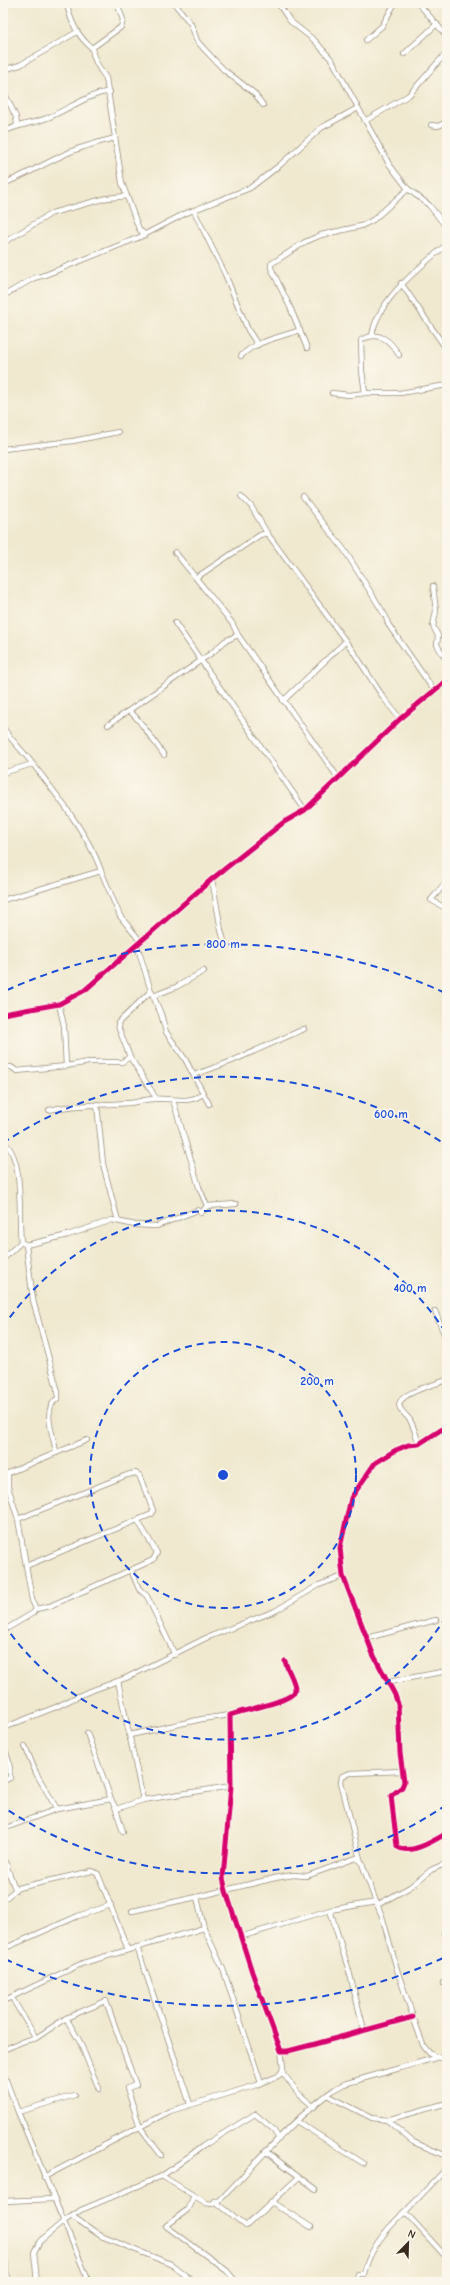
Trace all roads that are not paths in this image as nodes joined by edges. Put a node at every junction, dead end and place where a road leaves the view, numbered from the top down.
1 (67, 3) edge
2 (117, 3) edge
3 (174, 3) edge
4 (278, 3) edge
5 (395, 3) edge
6 (418, 3) edge
7 (437, 24) junction
8 (77, 32) junction
9 (447, 39) edge
10 (366, 40) dead end
11 (92, 48) junction
12 (447, 52) edge
13 (404, 54) dead end
14 (3, 70) edge
15 (3, 90) edge
16 (110, 92) junction
17 (263, 105) dead end
18 (358, 108) junction
19 (365, 121) junction
20 (447, 122) edge
21 (17, 125) junction
22 (431, 125) dead end
23 (3, 132) edge
24 (115, 138) junction
25 (3, 184) edge
26 (408, 189) junction
27 (127, 196) junction
28 (194, 210) junction
29 (447, 228) edge
30 (145, 235) junction
31 (3, 243) edge
32 (447, 244) edge
33 (402, 283) junction
34 (3, 296) edge
35 (300, 330) junction
36 (372, 336) junction
37 (258, 345) junction
38 (307, 348) dead end
39 (447, 350) edge
40 (399, 355) dead end
41 (241, 356) dead end
42 (447, 385) edge
43 (332, 393) dead end
44 (365, 393) junction
45 (118, 432) dead end
46 (3, 449) edge
47 (241, 496) dead end
48 (303, 498) dead end
49 (267, 533) junction
50 (175, 552) dead end
51 (197, 577) junction
52 (433, 586) dead end
53 (175, 622) dead end
54 (238, 635) junction
55 (346, 641) junction
56 (201, 659) junction
57 (447, 661) edge
58 (447, 680) edge
59 (434, 690) junction
60 (284, 701) junction
61 (129, 710) junction
62 (400, 718) junction
63 (108, 725) dead end
64 (3, 727) edge
65 (164, 756) dead end
66 (32, 764) junction
67 (3, 773) edge
68 (339, 779) junction
69 (305, 810) junction
70 (101, 871) junction
71 (212, 879) junction
72 (447, 881) edge
73 (3, 900) edge
74 (447, 910) edge
75 (224, 941) dead end
76 (139, 944) junction
77 (204, 971) dead end
78 (152, 994) junction
79 (59, 1004) junction
80 (3, 1014) edge
81 (304, 1029) dead end
82 (130, 1057) junction
83 (66, 1066) junction
84 (3, 1067) edge
85 (194, 1074) junction
86 (202, 1094) junction
87 (156, 1098) junction
88 (173, 1100) junction
89 (97, 1104) junction
90 (209, 1104) dead end
91 (50, 1110) dead end
92 (3, 1142) edge
93 (236, 1204) dead end
94 (207, 1206) junction
95 (118, 1221) junction
96 (21, 1242) junction
97 (26, 1245) junction
98 (3, 1259) edge
99 (435, 1311) dead end
100 (447, 1342) edge
101 (447, 1380) edge
102 (447, 1426) edge
103 (87, 1440) dead end
104 (419, 1444) junction
105 (56, 1453) junction
106 (6, 1488) edge
107 (18, 1519) junction
108 (138, 1521) junction
109 (26, 1566) junction
110 (131, 1570) junction
111 (343, 1576) junction
112 (36, 1609) junction
113 (436, 1620) dead end
114 (3, 1631) edge
115 (367, 1638) junction
116 (175, 1654) junction
117 (285, 1661) dead end
118 (447, 1670) edge
119 (118, 1681) junction
120 (388, 1682) junction
121 (230, 1715) junction
122 (3, 1728) edge
123 (87, 1733) dead end
124 (130, 1735) junction
125 (3, 1745) edge
126 (25, 1746) dead end
127 (403, 1771) junction
128 (3, 1781) edge
129 (231, 1786) junction
130 (111, 1799) junction
131 (143, 1800) junction
132 (56, 1809) junction
133 (116, 1809) junction
134 (3, 1829) edge
135 (123, 1832) dead end
136 (447, 1833) edge
137 (3, 1856) edge
138 (360, 1859) junction
139 (447, 1866) edge
140 (18, 1888) junction
141 (226, 1892) junction
142 (197, 1897) junction
143 (3, 1900) edge
144 (377, 1904) junction
145 (111, 1905) junction
146 (330, 1910) junction
147 (132, 1911) dead end
148 (204, 1928) junction
149 (240, 1937) junction
150 (137, 1947) junction
151 (3, 1949) edge
152 (128, 1950) junction
153 (12, 1998) junction
154 (3, 2001) edge
155 (413, 2017) junction
156 (66, 2018) junction
157 (364, 2030) junction
158 (36, 2038) junction
159 (3, 2050) edge
160 (281, 2051) junction
161 (447, 2057) edge
162 (435, 2058) junction
163 (3, 2072) edge
164 (282, 2072) junction
165 (261, 2083) junction
166 (99, 2089) dead end
167 (75, 2095) dead end
168 (326, 2095) junction
169 (447, 2103) edge
170 (190, 2104) junction
171 (314, 2107) junction
172 (18, 2112) junction
173 (388, 2120) junction
174 (298, 2122) junction
175 (140, 2128) junction
176 (279, 2139) junction
177 (266, 2151) junction
178 (161, 2155) dead end
179 (447, 2156) edge
180 (362, 2163) dead end
181 (447, 2168) edge
182 (162, 2176) junction
183 (44, 2177) junction
184 (299, 2177) junction
185 (316, 2189) dead end
186 (194, 2196) junction
187 (54, 2199) junction
188 (3, 2201) edge
189 (215, 2201) junction
190 (273, 2203) junction
191 (405, 2212) junction
192 (72, 2216) junction
193 (62, 2222) junction
194 (312, 2227) dead end
195 (3, 2233) edge
196 (447, 2258) edge
197 (7, 2282) edge
198 (37, 2282) edge
199 (89, 2282) edge
200 (194, 2282) edge
201 (236, 2282) edge
202 (356, 2282) edge

1 - 8 street
2 - 11 street
3 - 17 street
4 - 18 street
5 - 10 street
6 - 7 street
7 - 9 street
7 - 13 street
8 - 11 street
8 - 14 street
11 - 16 street
12 - 19 street
15 - 21 street
16 - 21 street
16 - 24 street
18 - 19 street
18 - 28 street
19 - 26 street
20 - 22 street
21 - 23 street
24 - 25 street
24 - 27 street
26 - 29 street
26 - 35 street
27 - 30 street
27 - 31 street
28 - 30 street
28 - 37 street
30 - 34 street
32 - 33 street
33 - 36 street
33 - 39 street
35 - 37 street
35 - 38 street
36 - 40 street
36 - 44 street
37 - 41 street
42 - 44 street
43 - 44 street
45 - 46 street
47 - 49 street
48 - 59 street
49 - 51 street
49 - 55 street
50 - 51 street
51 - 54 street
52 - 57 street
53 - 56 street
54 - 56 street
54 - 60 street
55 - 60 street
55 - 62 street
56 - 61 street
56 - 69 street
58 - 59 street
59 - 62 street
60 - 68 street
61 - 63 street
61 - 65 street
62 - 68 street
64 - 66 street
66 - 67 street
66 - 70 street
68 - 69 street
69 - 71 street
70 - 73 street
70 - 76 street
71 - 75 street
71 - 76 street
72 - 74 street
76 - 78 street
76 - 79 street
77 - 78 street
78 - 82 street
78 - 85 street
79 - 80 street
79 - 83 street
81 - 85 street
82 - 83 street
82 - 87 street
83 - 84 street
85 - 86 street
86 - 88 street
86 - 90 street
87 - 88 street
87 - 89 street
88 - 94 street
89 - 91 street
89 - 95 street
92 - 96 street
93 - 94 street
94 - 95 street
95 - 97 street
96 - 97 street
96 - 98 street
97 - 105 street
99 - 100 street
101 - 104 street
102 - 104 street
103 - 105 street
104 - 111 street
105 - 106 street
106 - 107 street
107 - 108 street
107 - 109 street
108 - 109 street
108 - 110 street
109 - 112 street
110 - 112 street
110 - 116 street
111 - 115 street
111 - 116 street
112 - 114 street
113 - 115 street
115 - 120 street
116 - 119 street
117 - 121 street
118 - 120 street
119 - 122 street
119 - 124 street
120 - 127 street
121 - 124 street
121 - 129 street
123 - 130 street
124 - 131 street
125 - 128 street
126 - 132 street
127 - 136 street
127 - 138 street
129 - 131 street
129 - 141 street
130 - 132 street
130 - 133 street
131 - 133 street
132 - 134 street
133 - 135 street
137 - 140 street
138 - 141 street
138 - 144 street
139 - 144 street
140 - 143 street
140 - 145 street
141 - 142 street
141 - 149 street
142 - 147 street
142 - 148 street
144 - 146 street
144 - 155 street
145 - 151 street
145 - 152 street
146 - 149 street
146 - 157 street
148 - 150 street
148 - 165 street
149 - 160 street
150 - 152 street
150 - 170 street
152 - 153 street
153 - 154 street
153 - 158 street
155 - 157 street
155 - 162 street
156 - 158 street
156 - 166 street
156 - 175 street
157 - 160 street
158 - 159 street
160 - 164 street
161 - 162 street
162 - 168 street
163 - 172 street
164 - 165 street
164 - 171 street
165 - 170 street
167 - 172 street
168 - 171 street
168 - 173 street
169 - 173 street
170 - 175 street
171 - 174 street
172 - 183 street
173 - 179 street
174 - 176 street
174 - 180 street
175 - 178 street
175 - 183 street
176 - 177 street
176 - 182 street
177 - 184 street
177 - 189 street
181 - 191 street
182 - 186 street
182 - 192 street
183 - 187 street
184 - 185 street
184 - 190 street
186 - 189 street
186 - 201 street
187 - 188 street
187 - 193 street
189 - 190 street
190 - 194 street
191 - 196 street
191 - 202 street
192 - 193 street
192 - 200 street
193 - 198 street
193 - 199 street
195 - 197 street

